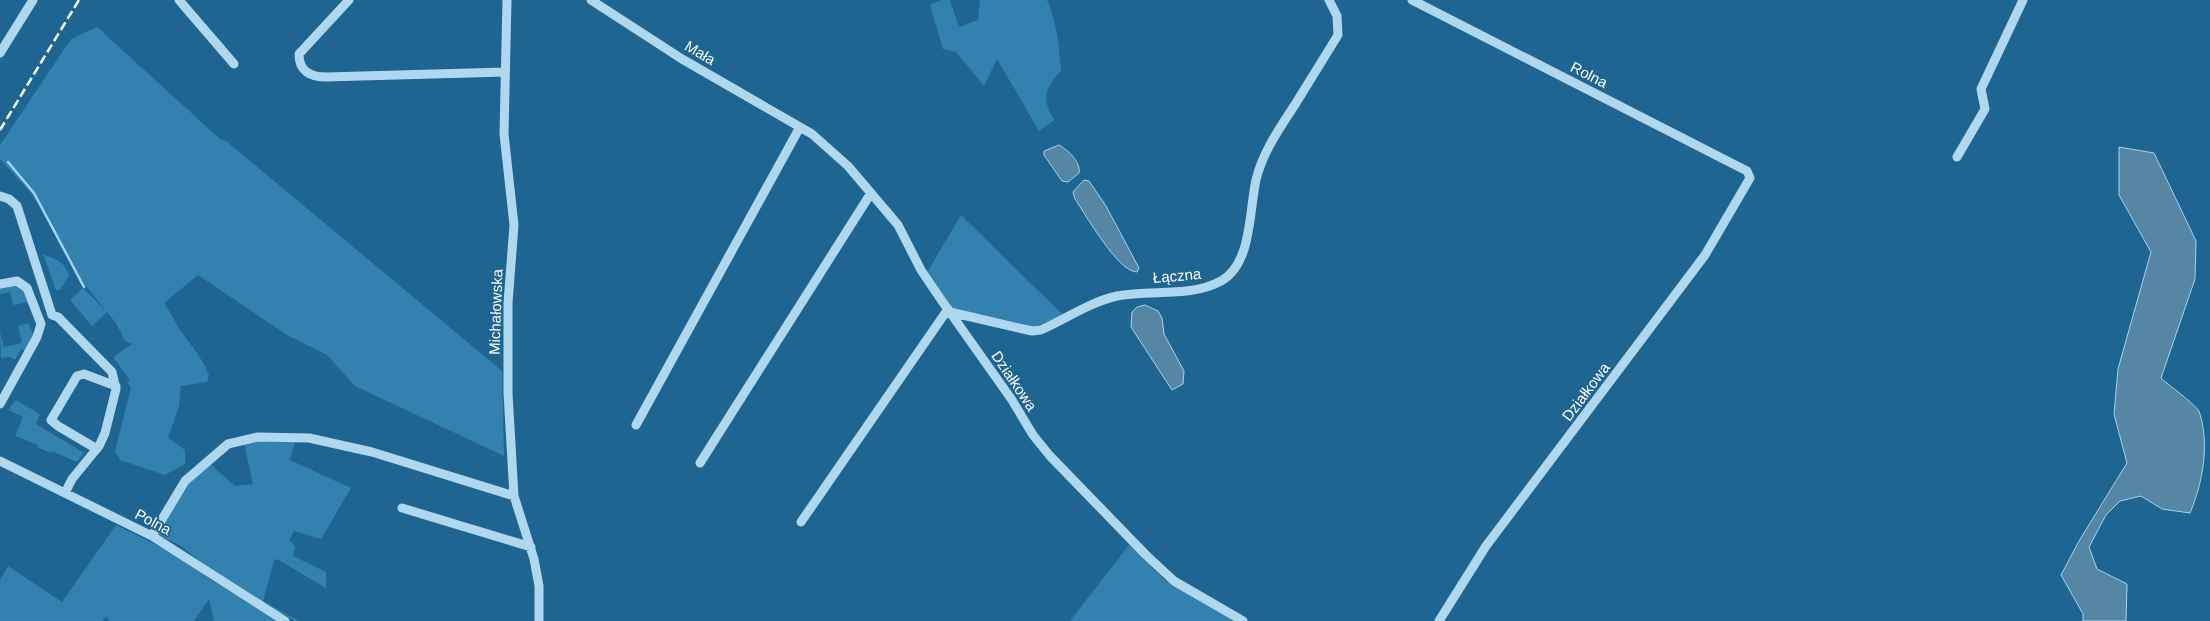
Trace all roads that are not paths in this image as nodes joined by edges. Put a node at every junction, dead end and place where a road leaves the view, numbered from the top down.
1 (33, 0) edge
2 (179, 0) edge
3 (507, 0) edge
4 (591, 0) edge
5 (1329, 0) edge
6 (1412, 0) edge
7 (2023, 0) edge
8 (343, 2) edge
9 (0, 53) edge
10 (234, 64) dead end
11 (505, 72) junction
12 (798, 126) junction
13 (1956, 157) dead end
14 (1750, 178) joint
15 (871, 193) junction
16 (0, 196) edge
17 (0, 284) edge
18 (949, 310) junction
19 (106, 366) junction
20 (104, 382) junction
21 (116, 386) junction
22 (0, 404) edge
23 (636, 425) dead end
24 (97, 449) junction
25 (0, 461) edge
26 (700, 463) dead end
27 (65, 493) junction
28 (514, 496) junction
29 (402, 508) dead end
30 (801, 522) dead end
31 (152, 536) junction
32 (531, 547) junction
33 (285, 621) edge
34 (538, 621) edge
35 (1243, 621) edge
36 (1439, 621) edge

1 - 9 street
2 - 10 street
3 - 11 street, Michałowska
4 - 12 street, Mała
5 - 18 street, Łączna
6 - 14 street, Rolna
7 - 13 street
8 - 11 street
11 - 28 street, Michałowska
12 - 15 street, Działkowa
12 - 23 street
14 - 36 street, Działkowa
15 - 18 street, Działkowa
15 - 26 street
16 - 19 street
17 - 22 street
18 - 30 street
18 - 35 street, Działkowa
19 - 20 street
19 - 21 street
20 - 21 street
20 - 24 street
21 - 24 street
24 - 27 street
25 - 27 street, Polna
27 - 31 street, Polna
28 - 31 street
28 - 32 street, Michałowska
29 - 32 street
31 - 33 street, Polna
32 - 34 street, Michałowska

